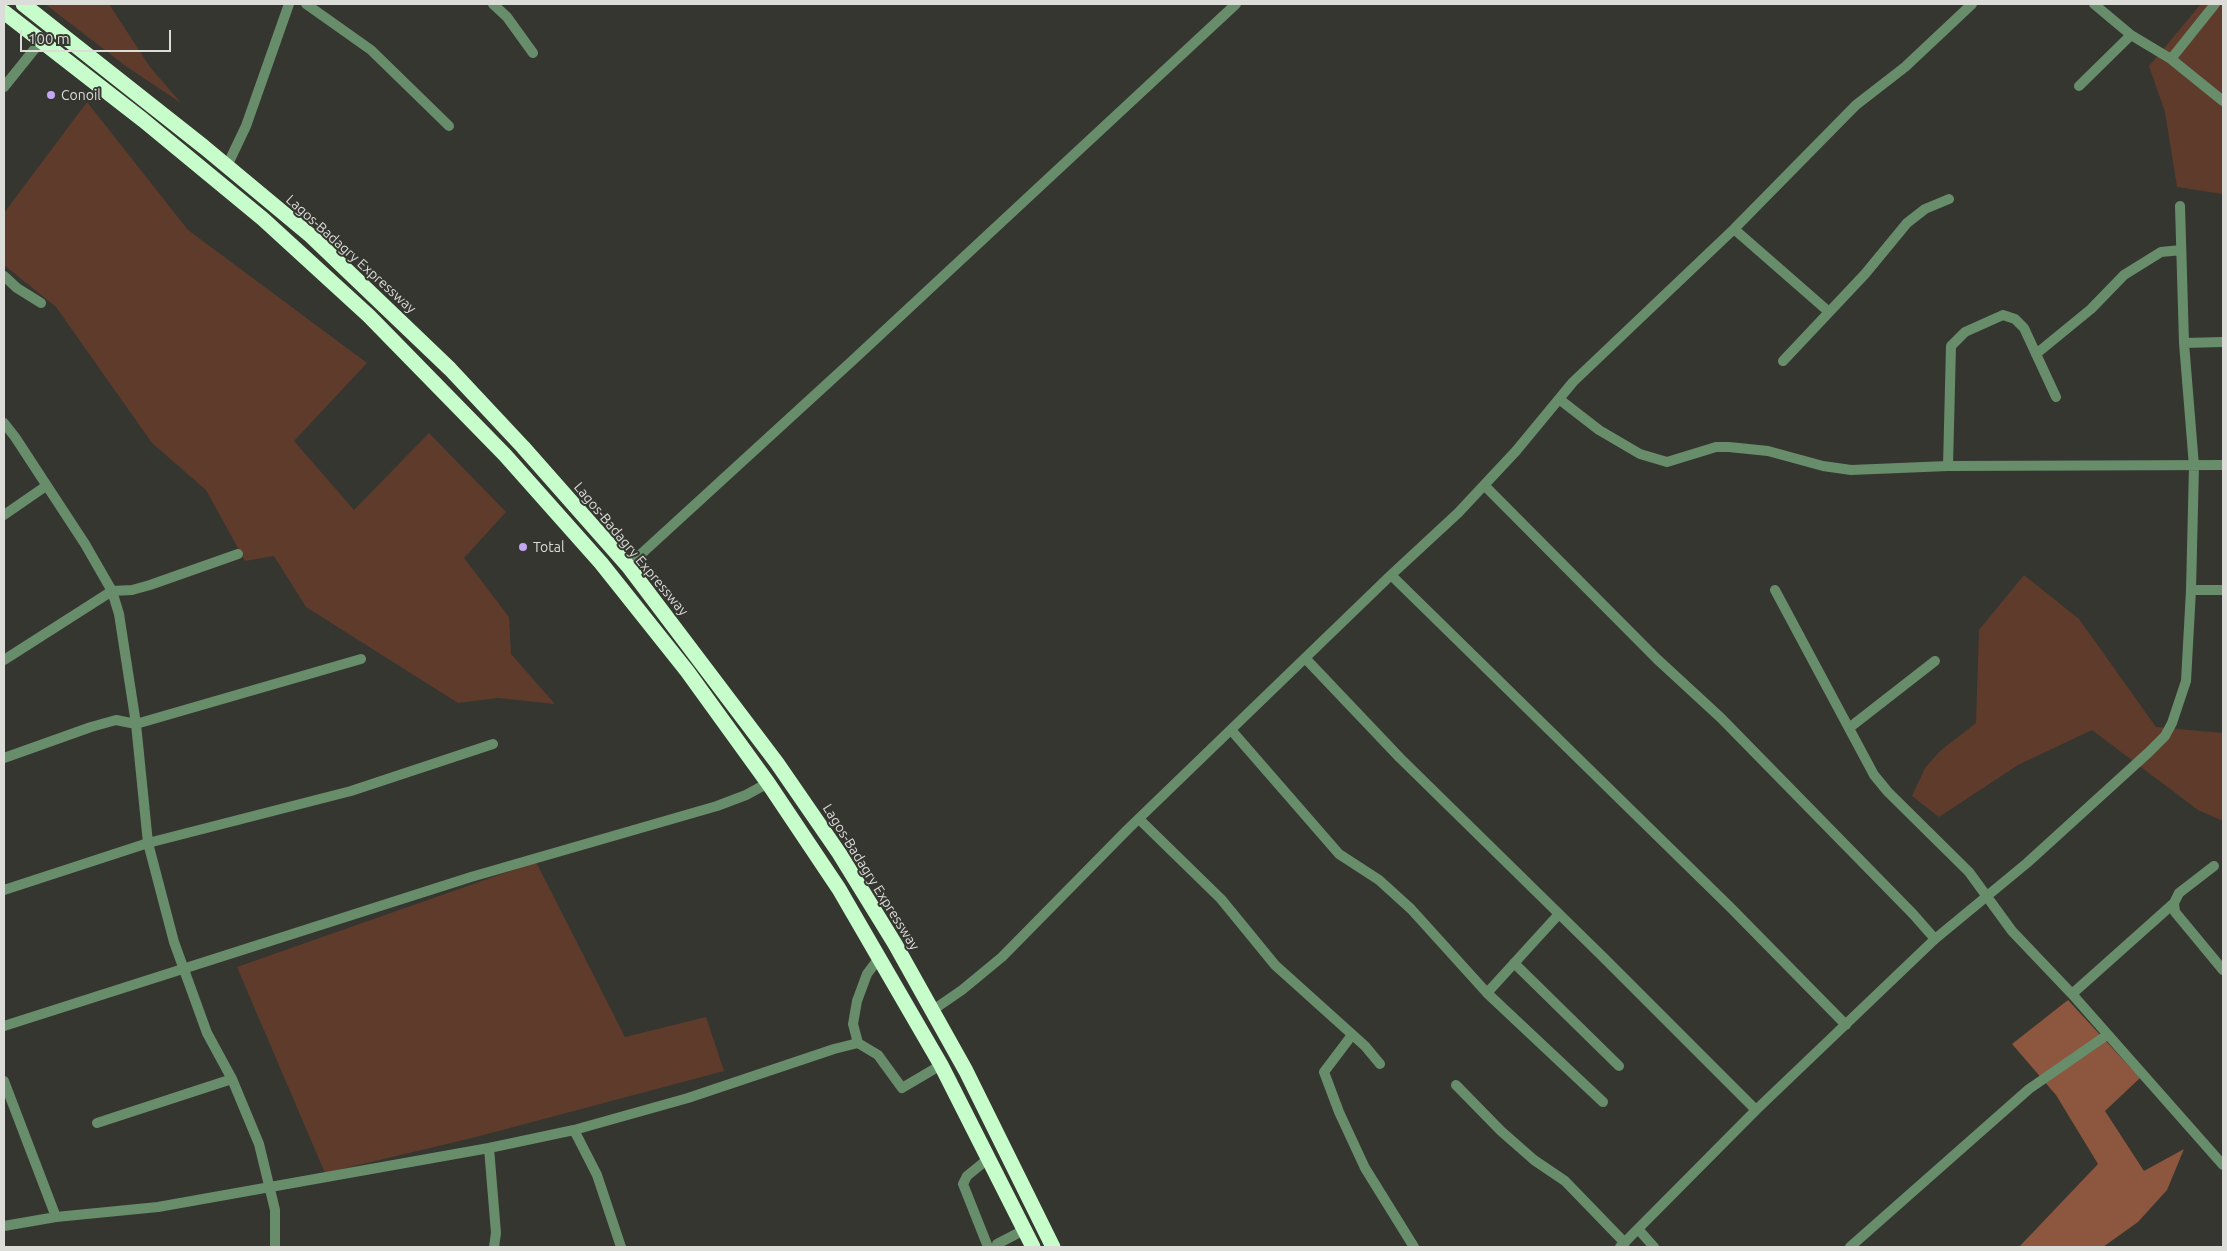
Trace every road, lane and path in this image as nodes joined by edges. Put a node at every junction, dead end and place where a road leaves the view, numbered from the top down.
1 (23, 4) edge
2 (289, 4) edge
3 (306, 4) edge
4 (493, 4) edge
5 (1236, 4) edge
6 (1972, 4) edge
7 (2094, 4) edge
8 (2215, 4) edge
9 (4, 12) edge
10 (2131, 36) junction
11 (41, 41) junction
12 (533, 53) dead end
13 (2171, 60) junction
14 (2079, 86) dead end
15 (4, 87) edge
16 (2223, 101) edge
17 (449, 126) dead end
18 (227, 166) junction
19 (1949, 199) dead end
20 (2180, 206) dead end
21 (1734, 229) junction
22 (2182, 250) junction
23 (4, 276) edge
24 (41, 303) dead end
25 (1829, 312) junction
26 (2223, 342) edge
27 (2184, 343) junction
28 (2036, 354) junction
29 (1783, 361) dead end
30 (2056, 397) dead end
31 (1560, 399) junction
32 (4, 423) edge
33 (2223, 465) edge
34 (1948, 466) junction
35 (2194, 466) junction
36 (46, 486) junction
37 (1485, 486) junction
38 (4, 515) edge
39 (238, 554) dead end
40 (628, 566) junction
41 (1391, 576) junction
42 (1775, 590) dead end
43 (2191, 590) junction
44 (2223, 590) edge
45 (112, 591) junction
46 (1305, 658) junction
47 (361, 659) dead end
48 (4, 660) edge
49 (1936, 661) dead end
50 (136, 724) junction
51 (1849, 728) junction
52 (1232, 731) junction
53 (493, 744) dead end
54 (4, 758) edge
55 (768, 783) junction
56 (1138, 819) junction
57 (148, 843) junction
58 (2214, 866) dead end
59 (4, 890) edge
60 (1987, 895) junction
61 (2174, 903) junction
62 (1559, 914) junction
63 (1935, 939) junction
64 (879, 958) junction
65 (1514, 964) junction
66 (184, 967) junction
67 (2223, 970) edge
68 (1487, 993) junction
69 (2072, 994) junction
70 (933, 1010) junction
71 (1846, 1025) junction
72 (4, 1026) edge
73 (1352, 1035) junction
74 (2107, 1035) junction
75 (858, 1043) junction
76 (1380, 1064) dead end
77 (941, 1065) junction
78 (1619, 1066) dead end
79 (232, 1080) junction
80 (4, 1081) edge
81 (1456, 1085) dead end
82 (1603, 1102) dead end
83 (1756, 1110) junction
84 (97, 1123) dead end
85 (574, 1130) junction
86 (490, 1148) junction
87 (990, 1158) junction
88 (2223, 1166) edge
89 (270, 1187) junction
90 (56, 1217) junction
91 (4, 1226) edge
92 (1026, 1229) junction
93 (1638, 1229) junction
94 (1623, 1245) edge
95 (275, 1247) edge
96 (494, 1247) edge
97 (621, 1247) edge
98 (988, 1247) edge
99 (997, 1247) edge
100 (1033, 1247) edge
101 (1053, 1247) edge
102 (1414, 1247) edge
103 (1654, 1247) edge
104 (1850, 1247) edge

1 - 18 highway, Lagos-Badagry Expressway
2 - 18 street
3 - 17 street
4 - 12 street
5 - 40 street
6 - 21 street
7 - 10 street
8 - 13 street
9 - 11 highway
10 - 13 street
10 - 14 street
11 - 15 street
11 - 55 highway
13 - 16 street
18 - 40 highway, Lagos-Badagry Expressway
19 - 25 street
20 - 22 street
21 - 25 street
21 - 31 street
22 - 27 street
22 - 28 street
23 - 24 street
25 - 29 street
26 - 27 street
27 - 35 street
28 - 30 street
28 - 34 street
31 - 34 street
31 - 37 street
32 - 36 street
33 - 35 street
34 - 35 street
35 - 43 street
36 - 38 street
36 - 45 street
37 - 41 street
37 - 63 street
39 - 45 street
40 - 70 highway, Lagos-Badagry Expressway
41 - 46 street
41 - 71 street
42 - 51 street
43 - 44 street
43 - 60 street
45 - 48 street
45 - 50 street
46 - 52 street
46 - 62 street
47 - 50 street
49 - 51 street
50 - 54 street
50 - 57 street
51 - 60 street
52 - 56 street
52 - 68 street
53 - 57 street
55 - 64 highway
55 - 66 street
56 - 70 street
56 - 73 street
57 - 59 street
57 - 66 street
58 - 61 street
60 - 63 street
60 - 69 street
61 - 67 street
61 - 69 street
62 - 65 street
62 - 83 street
63 - 71 street
64 - 75 street
64 - 77 highway
65 - 68 street
65 - 78 street
66 - 72 street
66 - 79 street
68 - 82 street
69 - 74 street
70 - 101 highway, Lagos-Badagry Expressway
71 - 83 street
73 - 76 street
73 - 102 street
74 - 88 street
74 - 104 street
75 - 77 street
75 - 85 street
77 - 87 highway
79 - 84 street
79 - 89 street
80 - 90 street
81 - 94 street
83 - 93 street
85 - 86 street
85 - 97 street
86 - 89 street
86 - 96 street
87 - 92 highway
87 - 98 street
89 - 90 street
89 - 95 street
90 - 91 street
92 - 99 street
92 - 100 highway
93 - 94 street
93 - 103 street

